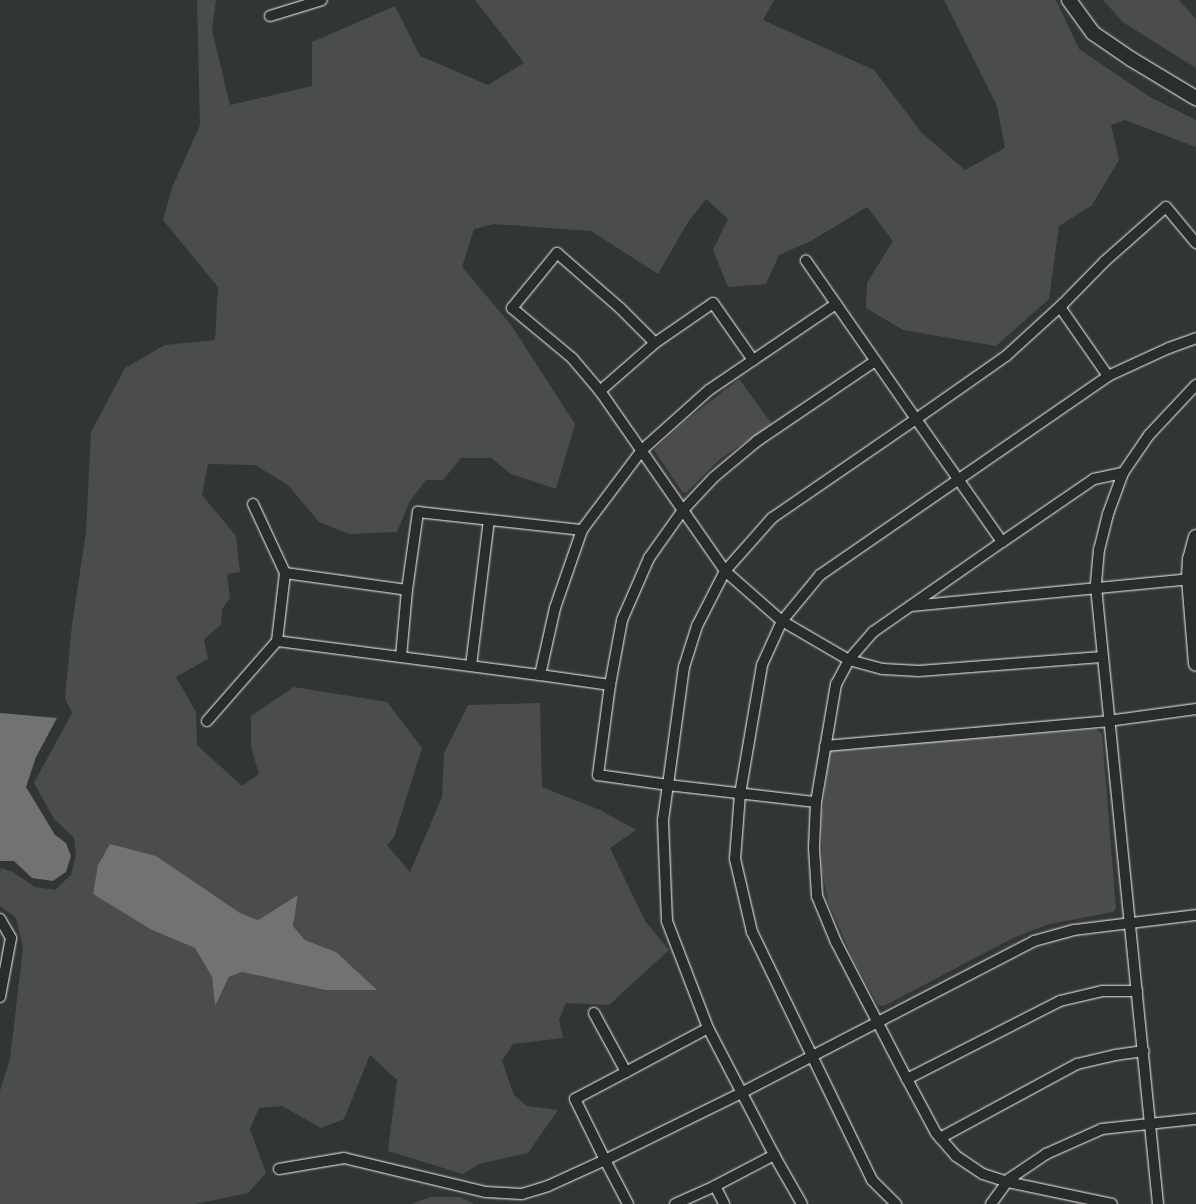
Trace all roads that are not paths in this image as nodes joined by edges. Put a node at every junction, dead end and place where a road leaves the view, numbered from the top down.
1 (322, 0) edge
2 (1069, 0) edge
3 (270, 16) dead end
4 (1196, 98) edge
5 (1196, 243) edge
6 (806, 261) dead end
7 (836, 304) junction
8 (1063, 304) junction
9 (1196, 338) edge
10 (655, 343) junction
11 (753, 360) junction
12 (875, 361) junction
13 (1108, 376) junction
14 (1196, 385) edge
15 (600, 391) junction
16 (916, 420) junction
17 (642, 450) junction
18 (1123, 473) junction
19 (960, 480) junction
20 (253, 504) dead end
21 (682, 510) junction
22 (489, 520) junction
23 (582, 530) junction
24 (1196, 537) edge
25 (1002, 542) junction
26 (725, 571) junction
27 (286, 573) junction
28 (1189, 579) junction
29 (1096, 587) junction
30 (407, 590) junction
31 (909, 606) junction
32 (782, 621) junction
33 (277, 641) junction
34 (401, 657) junction
35 (1101, 657) junction
36 (849, 660) junction
37 (1196, 664) edge
38 (470, 666) junction
39 (540, 675) junction
40 (610, 685) junction
41 (1196, 709) edge
42 (207, 721) dead end
43 (1108, 721) junction
44 (825, 746) junction
45 (668, 785) junction
46 (740, 794) junction
47 (816, 802) junction
48 (1196, 914) edge
49 (0, 919) edge
50 (1129, 921) junction
51 (1137, 991) junction
52 (0, 997) edge
53 (594, 1013) dead end
54 (877, 1022) junction
55 (708, 1028) junction
56 (1144, 1051) junction
57 (810, 1056) junction
58 (626, 1072) junction
59 (907, 1079) junction
60 (741, 1093) junction
61 (1196, 1119) edge
62 (1151, 1124) junction
63 (940, 1138) junction
64 (774, 1155) junction
65 (605, 1160) junction
66 (279, 1169) dead end
67 (1007, 1182) junction
68 (715, 1186) junction
69 (628, 1204) edge
70 (675, 1204) edge
71 (724, 1204) edge
72 (802, 1204) edge
73 (896, 1204) edge
74 (992, 1204) edge
75 (1112, 1204) edge
76 (1158, 1204) edge

1 - 3 street
2 - 4 street
5 - 8 street
6 - 7 street
7 - 11 street
7 - 12 street
8 - 13 street
8 - 16 street
9 - 13 street
10 - 11 street
10 - 15 street
10 - 15 street
11 - 17 street
12 - 16 street
12 - 21 street
13 - 19 street
14 - 18 street
15 - 17 street
16 - 19 street
16 - 26 street
17 - 21 street
17 - 23 street
18 - 25 street
18 - 29 street
19 - 25 street
19 - 32 street
20 - 27 street
21 - 26 street
21 - 40 street
22 - 23 street
22 - 30 street
22 - 38 street
23 - 39 street
24 - 28 street
25 - 31 street
26 - 32 street
26 - 45 street
27 - 30 street
27 - 33 street
28 - 29 street
28 - 37 street
29 - 31 street
29 - 35 street
30 - 34 street
31 - 36 street
32 - 36 street
32 - 46 street
33 - 34 street
33 - 42 street
34 - 38 street
35 - 36 street
35 - 43 street
36 - 44 street
38 - 39 street
39 - 40 street
40 - 45 street
41 - 43 street
43 - 44 street
43 - 50 street
44 - 47 street
45 - 46 street
45 - 55 street
46 - 47 street
46 - 57 street
47 - 54 street
48 - 50 street
49 - 52 street
50 - 51 street
50 - 54 street
51 - 56 street
51 - 59 street
53 - 58 street
54 - 57 street
54 - 59 street
55 - 58 street
55 - 60 street
56 - 62 street
56 - 63 street
57 - 60 street
57 - 73 street
58 - 65 street
59 - 63 street
60 - 64 street
60 - 65 street
61 - 62 street
62 - 67 street
62 - 76 street
63 - 67 street
64 - 68 street
64 - 72 street
65 - 66 street
65 - 69 street
67 - 74 street
67 - 75 street
68 - 70 street
68 - 71 street

